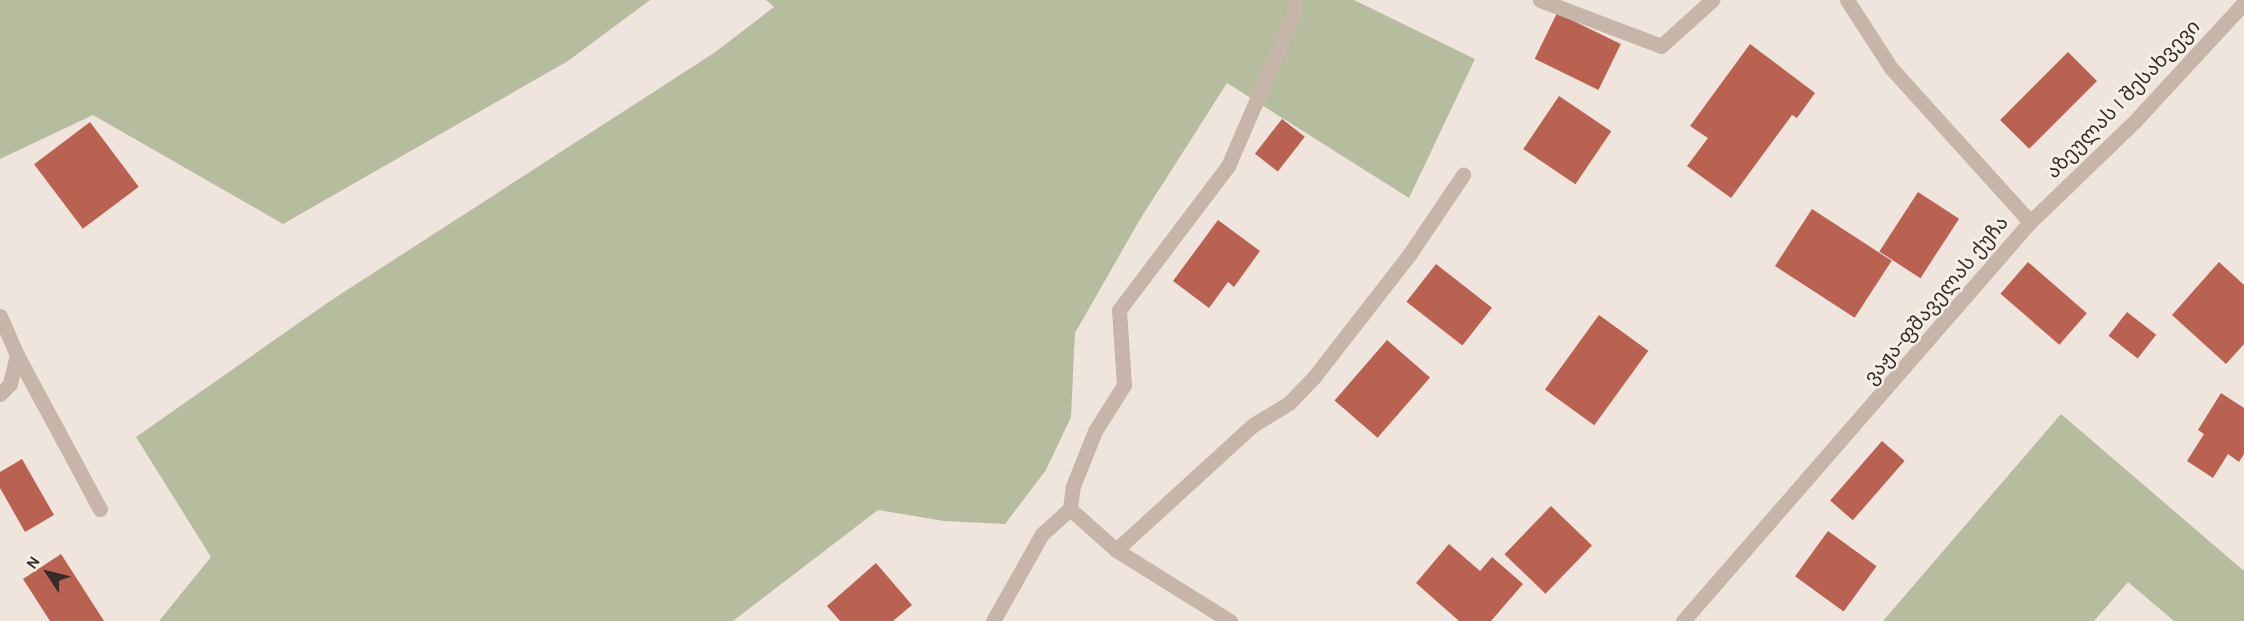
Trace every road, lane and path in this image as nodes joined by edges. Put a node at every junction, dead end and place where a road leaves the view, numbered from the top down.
1 (1296, 0) edge
2 (1540, 0) edge
3 (1712, 0) edge
4 (1847, 0) edge
5 (2244, 3) edge
6 (1463, 175) dead end
7 (2030, 222) junction
8 (0, 316) edge
9 (17, 355) junction
10 (0, 394) edge
11 (100, 509) dead end
12 (1070, 509) junction
13 (1116, 550) junction
14 (993, 621) edge
15 (1230, 621) edge
16 (1683, 621) edge

1 - 12 street
2 - 3 street
4 - 7 street, ვაჟა-ფშაველას ქუჩა
5 - 7 street, აზეულას I შესახვევი
6 - 13 street
7 - 16 street, ვაჟა-ფშაველას ქუჩა
8 - 9 street
9 - 10 street
9 - 11 street
12 - 13 street
12 - 14 street
13 - 15 street

